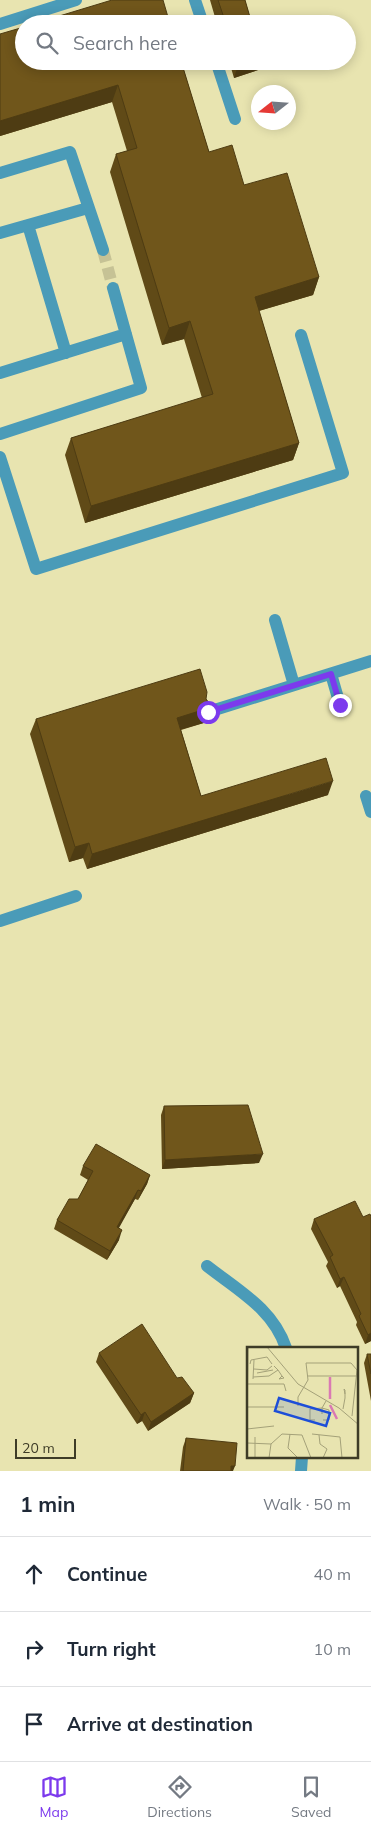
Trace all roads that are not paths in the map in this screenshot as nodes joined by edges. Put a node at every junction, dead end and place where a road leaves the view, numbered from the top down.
1 (76, 0) edge
2 (195, 0) edge
3 (28, 15) edge
4 (200, 15) edge
5 (15, 19) edge
6 (0, 24) edge
7 (219, 70) edge
8 (235, 119) dead end
9 (0, 173) edge
10 (88, 208) junction
11 (28, 225) junction
12 (0, 233) edge
13 (103, 250) tunnel mouth
14 (113, 288) tunnel mouth
15 (126, 334) junction
16 (301, 336) dead end
17 (66, 352) junction
18 (0, 373) edge
19 (0, 434) edge
20 (0, 457) edge
21 (275, 620) dead end
22 (371, 661) edge
23 (331, 674) junction
24 (294, 685) junction
25 (340, 705) dead end
26 (208, 712) edge
27 (366, 796) dead end
28 (371, 812) edge
29 (76, 896) dead end
30 (0, 921) edge
31 (207, 1266) dead end
32 (286, 1347) edge
33 (302, 1458) edge
34 (301, 1471) edge

1 - 3 street
2 - 4 street
5 - 6 street
7 - 8 street
9 - 10 street
10 - 11 street
10 - 13 street
11 - 12 street
11 - 17 street
14 - 15 street
15 - 17 street
15 - 19 street
16 - 20 street
17 - 18 street
21 - 24 street
22 - 23 street
23 - 24 street
23 - 25 street
24 - 26 street
27 - 28 street
29 - 30 street
31 - 32 street
33 - 34 street

